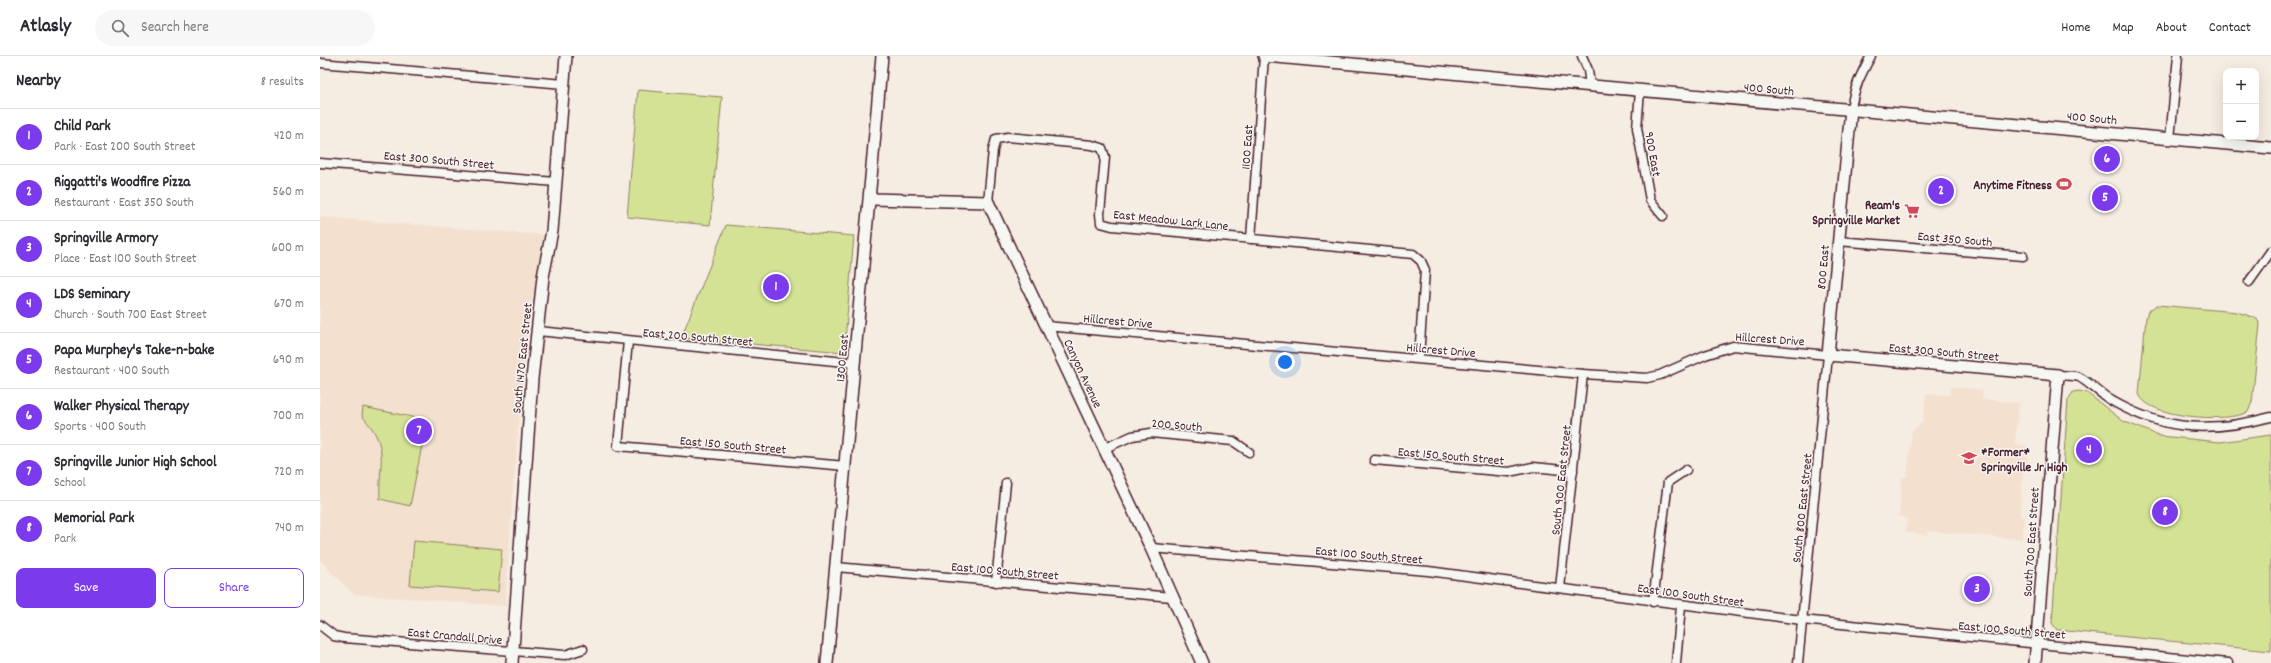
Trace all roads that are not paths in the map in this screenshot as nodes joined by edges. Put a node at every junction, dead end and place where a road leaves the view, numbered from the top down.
1 (566, 56) edge
2 (882, 56) edge
3 (1264, 56) edge
4 (1582, 56) edge
5 (1871, 56) edge
6 (2178, 56) edge
7 (320, 63) edge
8 (564, 84) junction
9 (1590, 86) junction
10 (1640, 91) junction
11 (1851, 109) junction
12 (2170, 139) junction
13 (2271, 148) edge
14 (320, 163) edge
15 (556, 182) junction
16 (871, 199) junction
17 (988, 202) junction
18 (1663, 216) dead end
19 (1251, 239) junction
20 (1838, 241) junction
21 (2271, 250) edge
22 (2023, 256) dead end
23 (2249, 282) dead end
24 (1046, 326) junction
25 (538, 332) junction
26 (628, 342) junction
27 (1828, 355) junction
28 (1418, 358) junction
29 (855, 363) junction
30 (1583, 374) junction
31 (2058, 375) junction
32 (2271, 418) edge
33 (1103, 449) junction
34 (1249, 452) dead end
35 (1374, 460) dead end
36 (846, 466) junction
37 (1686, 470) dead end
38 (1573, 471) junction
39 (1006, 483) dead end
40 (1151, 548) junction
41 (836, 567) junction
42 (996, 582) junction
43 (1560, 588) junction
44 (1172, 597) junction
45 (1653, 602) junction
46 (1681, 606) junction
47 (1802, 620) junction
48 (323, 628) edge
49 (2036, 643) junction
50 (583, 649) dead end
51 (513, 652) junction
52 (512, 663) edge
53 (828, 663) edge
54 (1202, 663) edge
55 (1676, 663) edge
56 (1798, 663) edge
57 (2035, 663) edge
58 (2228, 663) edge

1 - 8 street, South 1470 East Street
2 - 16 street, 1300 East
3 - 9 street, 400 South
3 - 19 street, 1100 East
4 - 9 street
5 - 11 street
6 - 12 street
7 - 8 street
8 - 15 street, South 1470 East Street
9 - 10 street, 400 South
10 - 11 street, 400 South
10 - 18 street, 900 East
11 - 12 street, 400 South
11 - 20 street, 800 East
12 - 13 street, 400 South
14 - 15 street, East 300 South Street
15 - 25 street, South 1470 East Street
16 - 17 street
16 - 29 street, 1300 East
17 - 19 street, East Meadow Lark Lane
17 - 24 street, Canyon Avenue
19 - 28 street, East Meadow Lark Lane
20 - 22 street, East 350 South
20 - 27 street, 800 East
21 - 23 street
24 - 28 street, Hillcrest Drive
24 - 33 street, Canyon Avenue
25 - 26 street, East 200 South Street
25 - 51 street, South 1470 East Street
26 - 29 street, East 200 South Street
26 - 36 street, East 150 South Street
27 - 30 street, Hillcrest Drive
27 - 31 street, East 300 South Street
27 - 47 street, South 800 East Street
28 - 30 street, Hillcrest Drive
29 - 36 street, 1300 East
30 - 38 street, South 900 East Street
31 - 32 street
31 - 49 street, South 700 East Street
33 - 34 street, 200 South
33 - 40 street, Canyon Avenue
35 - 38 street, East 150 South Street
36 - 41 street, 1300 East
37 - 45 street
38 - 43 street, South 900 East Street
39 - 42 street
40 - 43 street, East 100 South Street
40 - 44 street, Canyon Avenue
41 - 42 street, East 100 South Street
41 - 53 street, 1300 East
42 - 44 street, East 100 South Street
43 - 45 street, East 100 South Street
44 - 54 street, Canyon Avenue
45 - 46 street, East 100 South Street
46 - 47 street, East 100 South Street
46 - 55 street
47 - 49 street, East 100 South Street
47 - 56 street, South 800 East Street
48 - 51 street, East Crandall Drive
49 - 57 street, South 700 East Street
49 - 58 street, East 100 South Street
50 - 51 street, East Crandall Drive
51 - 52 street, South 1470 East Street

